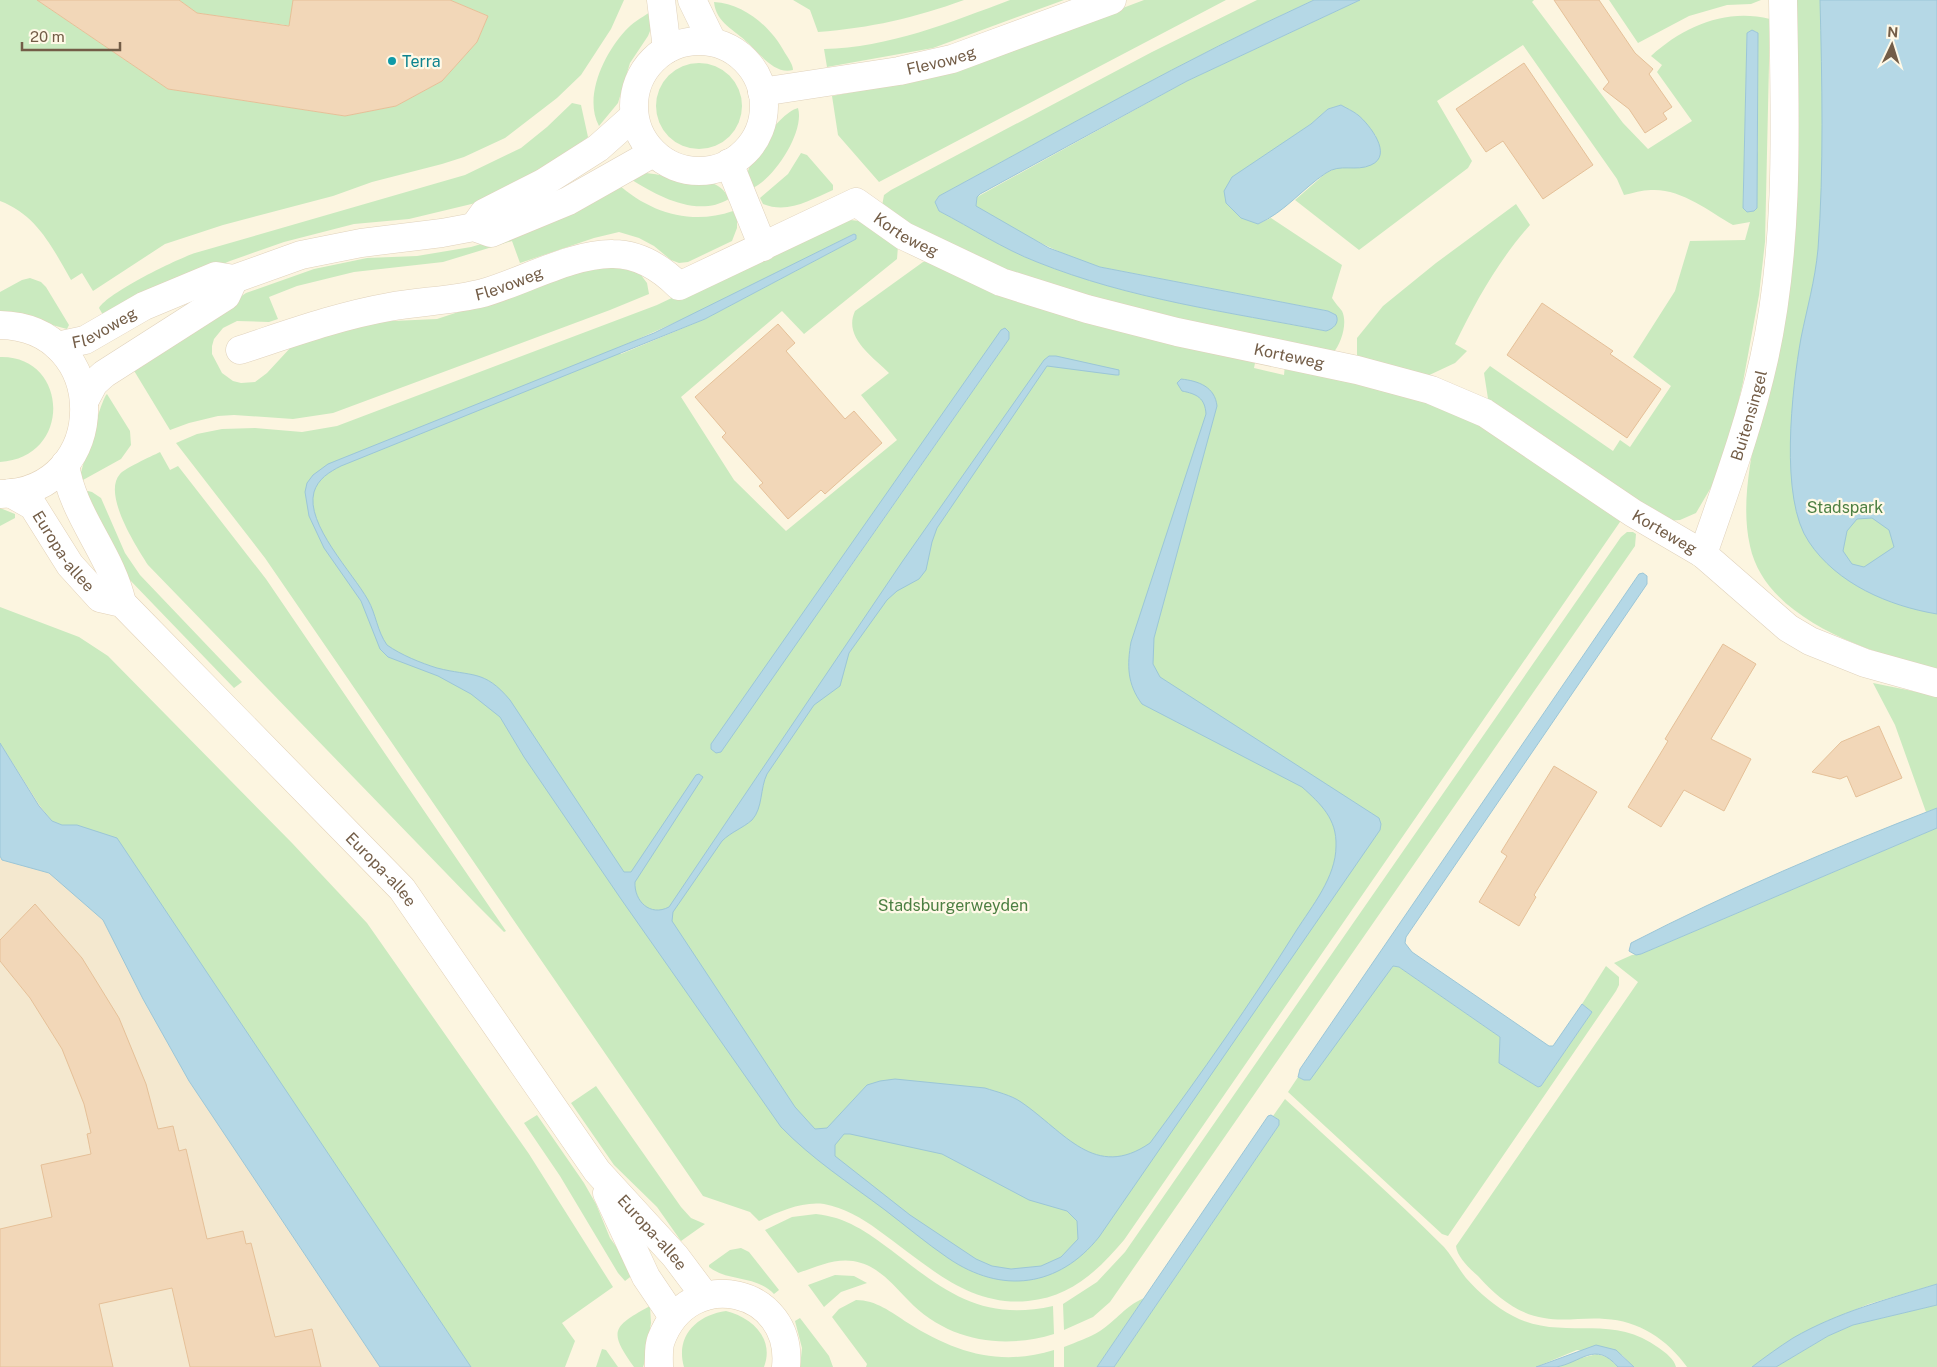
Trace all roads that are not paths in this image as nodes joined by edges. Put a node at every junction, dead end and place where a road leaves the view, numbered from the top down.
1 (661, 0) edge
2 (692, 0) edge
3 (1112, 0) edge
4 (1783, 0) edge
5 (712, 42) junction
6 (667, 49) junction
7 (762, 92) junction
8 (634, 116) junction
9 (653, 153) junction
10 (730, 163) junction
11 (856, 202) joint
12 (474, 227) junction
13 (764, 247) junction
14 (234, 279) junction
15 (0, 325) edge
16 (57, 346) junction
17 (240, 350) dead end
18 (85, 400) junction
19 (65, 464) junction
20 (5, 493) edge
21 (1703, 554) junction
22 (122, 604) junction
23 (1937, 683) edge
24 (597, 1171) junction
25 (705, 1296) junction
26 (672, 1317) junction
27 (659, 1367) edge
28 (786, 1367) edge

1 - 6 street
2 - 5 street
3 - 7 street, Flevoweg
4 - 21 street, Buitensingel
5 - 6 street
5 - 7 street
6 - 8 street
7 - 10 street
8 - 9 street
8 - 12 street
9 - 10 street
9 - 12 street, Flevoweg
10 - 13 street
11 - 13 street, Flevoweg
11 - 21 street, Korteweg
12 - 14 street, Flevoweg
13 - 17 street, Flevoweg
14 - 16 street, Flevoweg
14 - 18 street
15 - 16 street
16 - 18 street
18 - 19 street
19 - 20 street
19 - 22 street, Europa-allee
20 - 22 street, Europa-allee
21 - 23 street
22 - 24 street, Europa-allee
24 - 25 street, Europa-allee
24 - 26 street, Europa-allee
25 - 26 street
25 - 28 street
26 - 27 street

